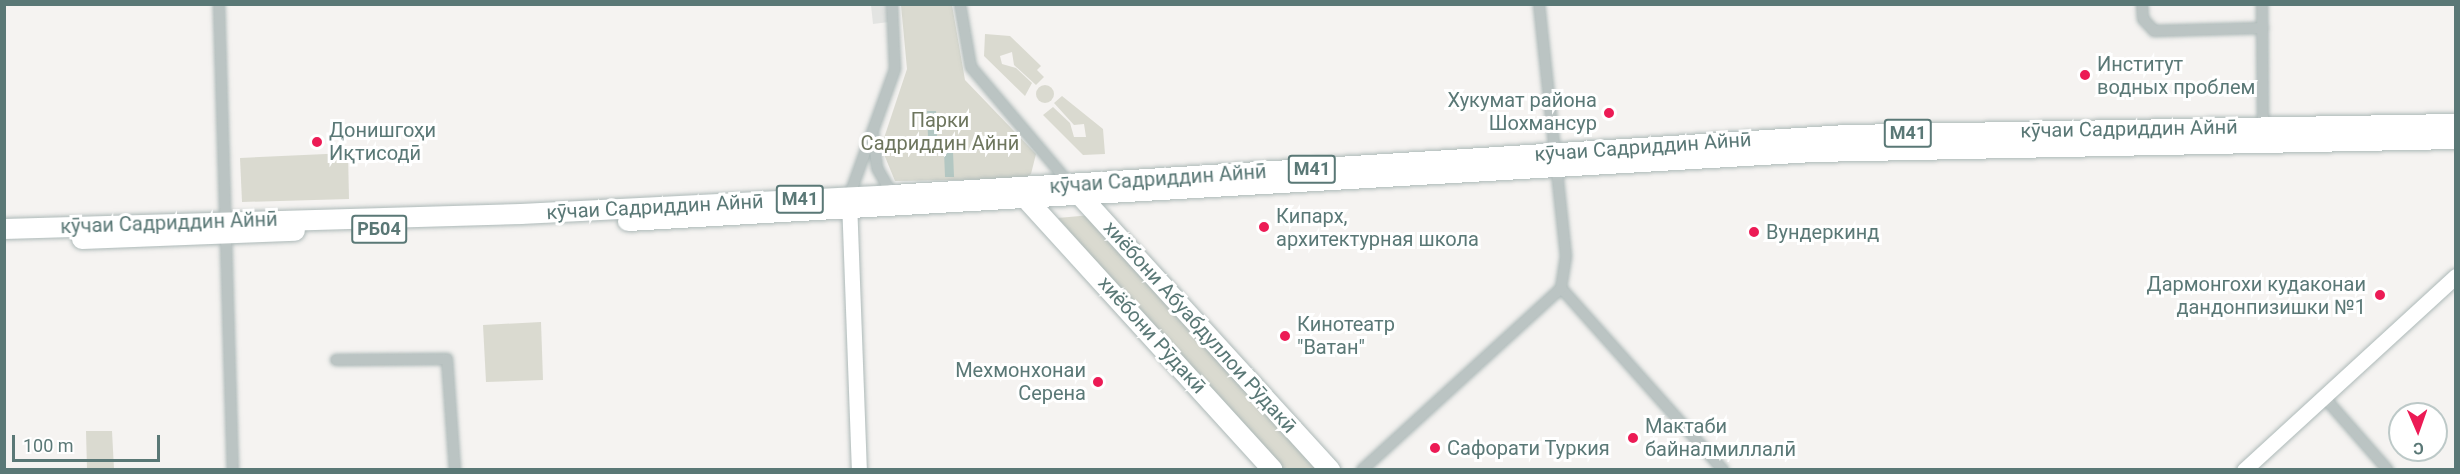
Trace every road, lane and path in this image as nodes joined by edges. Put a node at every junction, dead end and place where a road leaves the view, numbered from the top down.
1 (219, 4) edge
2 (892, 4) edge
3 (960, 4) edge
4 (1539, 4) edge
5 (2142, 4) edge
6 (2262, 4) edge
7 (2263, 28) junction
8 (2456, 124) edge
9 (873, 134) junction
10 (2263, 134) junction
11 (2456, 139) edge
12 (1555, 161) junction
13 (1077, 192) junction
14 (898, 201) junction
15 (1029, 202) junction
16 (849, 204) junction
17 (752, 209) joint
18 (228, 226) junction
19 (4, 229) edge
20 (4, 241) edge
21 (2456, 276) edge
22 (1561, 288) junction
23 (336, 360) dead end
24 (2324, 397) junction
25 (233, 470) edge
26 (455, 470) edge
27 (859, 470) edge
28 (1273, 470) edge
29 (1330, 470) edge
30 (1362, 470) edge
31 (1723, 470) edge
32 (2244, 470) edge
33 (2388, 470) edge

1 - 18 street
2 - 9 street
3 - 13 street, хиёбони Абуабдуллои Рӯдакӣ
4 - 12 street
5 - 7 street
6 - 7 street
7 - 10 street
8 - 10 highway, кӯчаи Садриддин Айнӣ / M41
9 - 14 street
9 - 16 street
10 - 11 highway, кӯчаи Садриддин Айнӣ / M41
10 - 12 highway, кӯчаи Садриддин Айнӣ / M41
12 - 13 highway, кӯчаи Садриддин Айнӣ / M41
12 - 22 street
13 - 14 highway, кӯчаи Садриддин Айнӣ / M41
13 - 15 highway, кӯчаи Садриддин Айнӣ / M41
13 - 29 highway, хиёбони Абуабдуллои Рӯдакӣ
14 - 15 highway, кӯчаи Садриддин Айнӣ / M41
14 - 16 highway, кӯчаи Садриддин Айнӣ / M41
15 - 28 highway, хиёбони Рӯдакӣ
16 - 17 highway, кӯчаи Садриддин Айнӣ / M41
16 - 27 street
17 - 18 highway, кӯчаи Садриддин Айнӣ / РБ04
18 - 19 highway, кӯчаи Садриддин Айнӣ / РБ04
18 - 20 highway, кӯчаи Садриддин Айнӣ / РБ04
18 - 25 street
21 - 24 street
22 - 30 street
22 - 31 street
23 - 26 street
24 - 32 street
24 - 33 street

